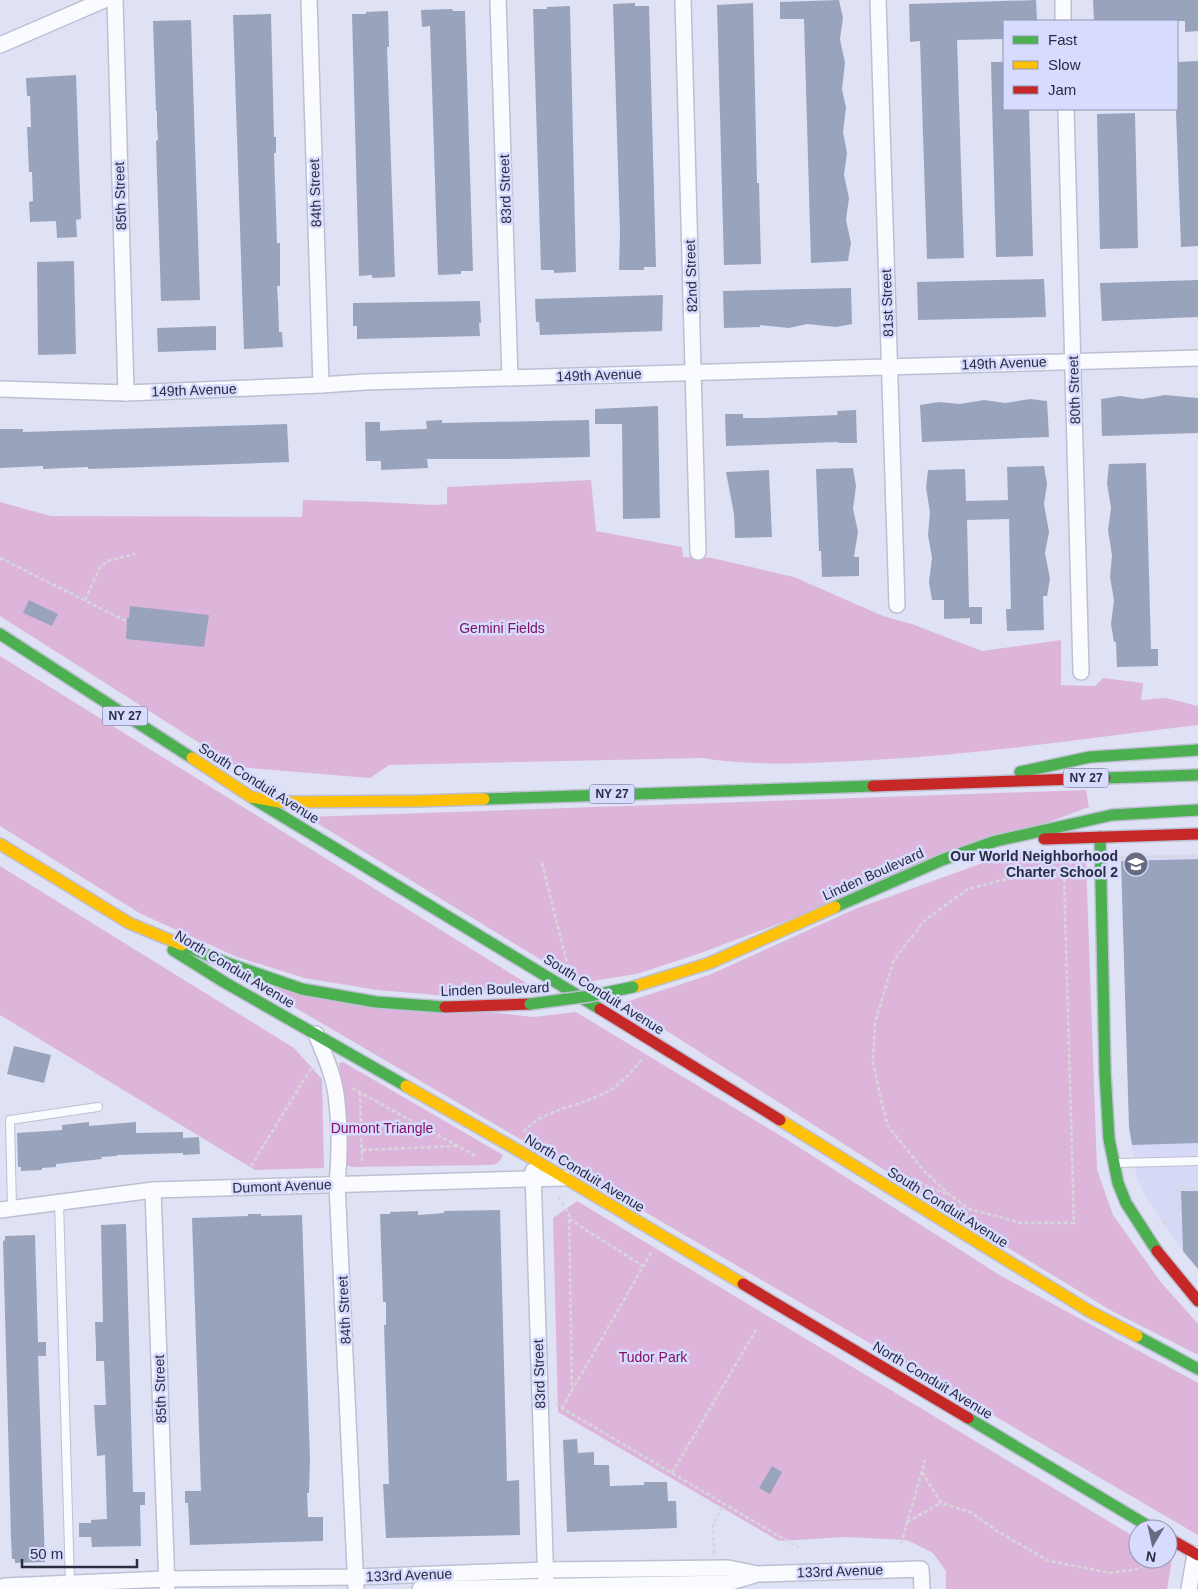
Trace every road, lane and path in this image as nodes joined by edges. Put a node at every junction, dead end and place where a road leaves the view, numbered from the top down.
1 (104, 0) edge
2 (115, 0) edge
3 (309, 0) edge
4 (498, 0) edge
5 (683, 0) edge
6 (878, 0) edge
7 (1062, 0) edge
8 (1063, 20) edge
9 (0, 45) edge
10 (1066, 110) edge
11 (1198, 358) edge
12 (1074, 362) junction
13 (889, 367) junction
14 (694, 372) junction
15 (510, 378) junction
16 (321, 386) junction
17 (0, 389) edge
18 (126, 393) junction
19 (698, 552) dead end
20 (135, 554) dead end
21 (0, 558) edge
22 (85, 600) junction
23 (897, 605) dead end
24 (126, 621) dead end
25 (0, 634) edge
26 (1081, 672) dead end
27 (1198, 750) edge
28 (1198, 775) edge
29 (975, 782) junction
30 (250, 797) junction
31 (1198, 810) edge
32 (1099, 818) junction
33 (1198, 834) edge
34 (1100, 837) junction
35 (996, 841) junction
36 (0, 844) edge
37 (1077, 851) dead end
38 (1198, 856) edge
39 (1116, 858) dead end
40 (542, 863) dead end
41 (1064, 876) junction
42 (129, 923) junction
43 (570, 976) dead end
44 (316, 1034) junction
45 (654, 1042) junction
46 (317, 1066) dead end
47 (352, 1088) dead end
48 (360, 1092) junction
49 (98, 1107) dead end
50 (458, 1146) junction
51 (513, 1147) junction
52 (362, 1150) junction
53 (476, 1156) dead end
54 (533, 1159) junction
55 (362, 1161) dead end
56 (1198, 1161) edge
57 (1114, 1163) junction
58 (251, 1166) dead end
59 (565, 1178) junction
60 (533, 1179) junction
61 (337, 1184) junction
62 (1198, 1188) edge
63 (153, 1190) junction
64 (558, 1197) dead end
65 (59, 1202) junction
66 (6, 1209) edge
67 (569, 1220) junction
68 (1158, 1226) dead end
69 (655, 1246) dead end
70 (643, 1266) junction
71 (1198, 1301) edge
72 (756, 1330) dead end
73 (1198, 1369) edge
74 (572, 1392) junction
75 (555, 1404) dead end
76 (562, 1408) junction
77 (925, 1460) dead end
78 (922, 1472) junction
79 (672, 1473) junction
80 (724, 1504) junction
81 (941, 1504) junction
82 (1136, 1519) edge
83 (907, 1523) junction
84 (901, 1544) dead end
85 (1178, 1544) edge
86 (798, 1548) dead end
87 (1196, 1555) edge
88 (714, 1558) dead end
89 (1137, 1569) edge
90 (546, 1570) junction
91 (728, 1580) edge
92 (356, 1583) edge
93 (70, 1584) junction
94 (166, 1584) edge
95 (0, 1588) edge
96 (546, 1588) edge
97 (420, 1589) edge
98 (922, 1589) edge
99 (1189, 1589) edge

1 - 9 street
2 - 18 street, 85th Street
3 - 16 street, 84th Street
4 - 15 street, 83rd Street
5 - 14 street, 82nd Street
6 - 13 street, 81st Street
7 - 8 street
10 - 12 street, 80th Street
11 - 12 street, 149th Avenue
12 - 13 street, 149th Avenue
12 - 26 street, 80th Street
13 - 14 street, 149th Avenue
13 - 23 street, 81st Street
14 - 15 street, 149th Avenue
14 - 19 street, 82nd Street
15 - 16 street, 149th Avenue
16 - 18 street, 149th Avenue
17 - 18 street, 149th Avenue
20 - 22 path
21 - 22 path
22 - 24 path
25 - 30 main road, South Conduit Avenue / NY 27
27 - 29 main road
28 - 29 main road, NY 27
29 - 30 main road, NY 27
30 - 45 main road, South Conduit Avenue
31 - 32 main road, Linden Boulevard
32 - 34 main road
32 - 35 main road, Linden Boulevard
33 - 34 main road, Linden Boulevard
34 - 35 main road, Linden Boulevard
34 - 57 main road
35 - 42 main road, Linden Boulevard, bridge
36 - 42 main road, North Conduit Avenue
37 - 41 path
38 - 39 path
40 - 43 path
41 - 41 path
42 - 44 main road, North Conduit Avenue
44 - 51 main road, North Conduit Avenue
44 - 61 street, 84th Street
45 - 51 path
45 - 73 main road, South Conduit Avenue
46 - 58 path
47 - 48 path
48 - 50 path
48 - 52 path
49 - 66 lane
50 - 52 path
50 - 53 path
51 - 54 main road, North Conduit Avenue
52 - 55 path
54 - 59 main road, North Conduit Avenue
54 - 60 street, 83rd Street
56 - 57 lane
57 - 71 main road
59 - 60 street, Dumont Avenue
59 - 82 main road, North Conduit Avenue
60 - 61 street, Dumont Avenue
60 - 90 street, 83rd Street
61 - 63 street, Dumont Avenue
61 - 92 street, 84th Street
62 - 68 path
63 - 65 street, Dumont Avenue
63 - 94 street, 85th Street
64 - 67 path
65 - 66 street, Dumont Avenue
65 - 93 lane
67 - 70 path
67 - 74 path
69 - 70 path
70 - 74 path
72 - 79 path
74 - 76 path
75 - 76 path
76 - 79 path
77 - 78 path
78 - 81 path
78 - 83 path
79 - 80 path
80 - 86 path
80 - 88 path
81 - 83 path
81 - 89 path
83 - 84 path
85 - 87 main road
87 - 99 street
90 - 91 street, 133rd Avenue
90 - 92 street, 133rd Avenue
90 - 96 street, 83rd Street
91 - 96 street, 133rd Avenue
91 - 98 street, 133rd Avenue
92 - 94 street, 133rd Avenue
93 - 94 street, 133rd Avenue
93 - 95 street, 133rd Avenue
96 - 97 street, 133rd Avenue

